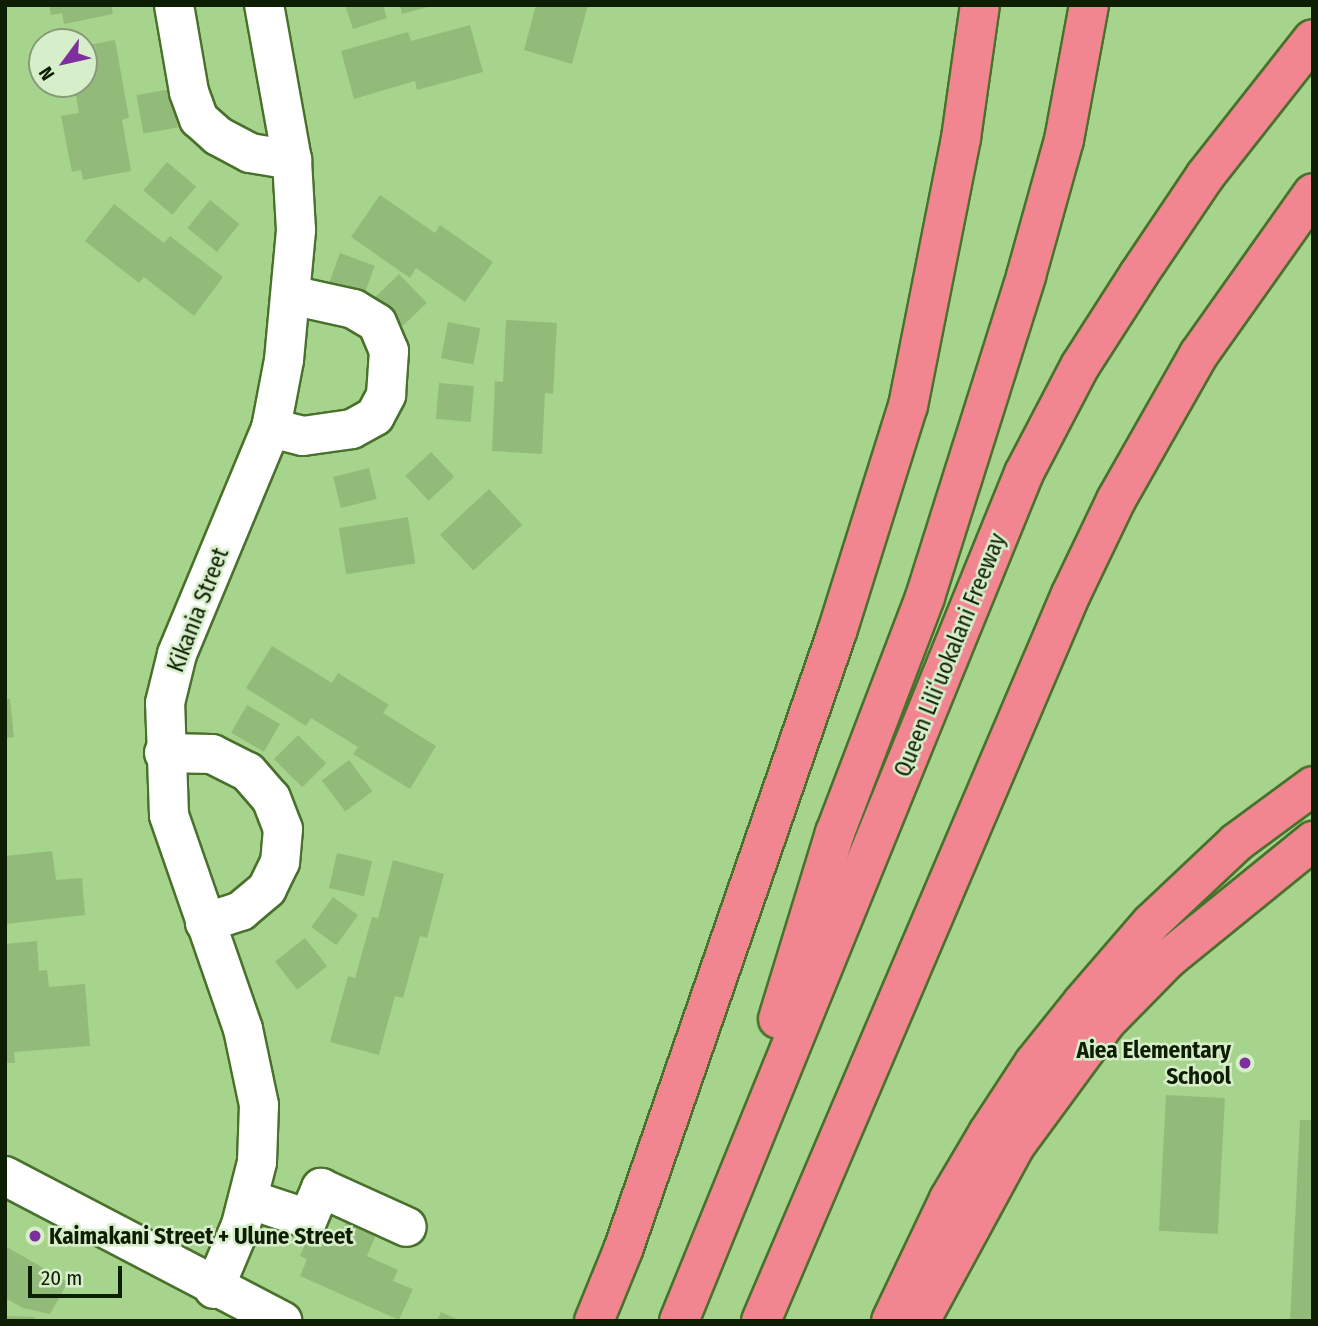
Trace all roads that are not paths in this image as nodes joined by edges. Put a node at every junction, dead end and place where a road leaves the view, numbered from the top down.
1 (174, 5) edge
2 (264, 5) edge
3 (980, 5) edge
4 (1089, 5) edge
5 (1313, 38) edge
6 (292, 160) junction
7 (1313, 193) edge
8 (291, 295) junction
9 (271, 428) junction
10 (164, 753) junction
11 (1313, 786) edge
12 (1313, 841) edge
13 (205, 923) junction
14 (5, 1177) edge
15 (248, 1199) junction
16 (407, 1227) dead end
17 (702, 1268) junction
18 (214, 1289) junction
19 (282, 1321) edge
20 (594, 1321) edge
21 (679, 1321) edge
22 (761, 1321) edge
23 (891, 1321) edge
24 (920, 1321) edge

1 - 6 street
2 - 6 street, Kikania Street
3 - 20 highway
4 - 17 highway
5 - 17 highway, Queen Liliʻuokalani Freeway
6 - 8 street, Kikania Street
7 - 22 highway
8 - 9 street, Kikania Street
8 - 9 street
9 - 10 street, Kikania Street
10 - 13 street, Kikania Street
10 - 13 street
11 - 23 highway
12 - 24 highway
13 - 15 street, Kikania Street
14 - 18 street
15 - 16 street
15 - 18 street, Kikania Street
17 - 21 highway, Queen Liliʻuokalani Freeway
18 - 19 street

